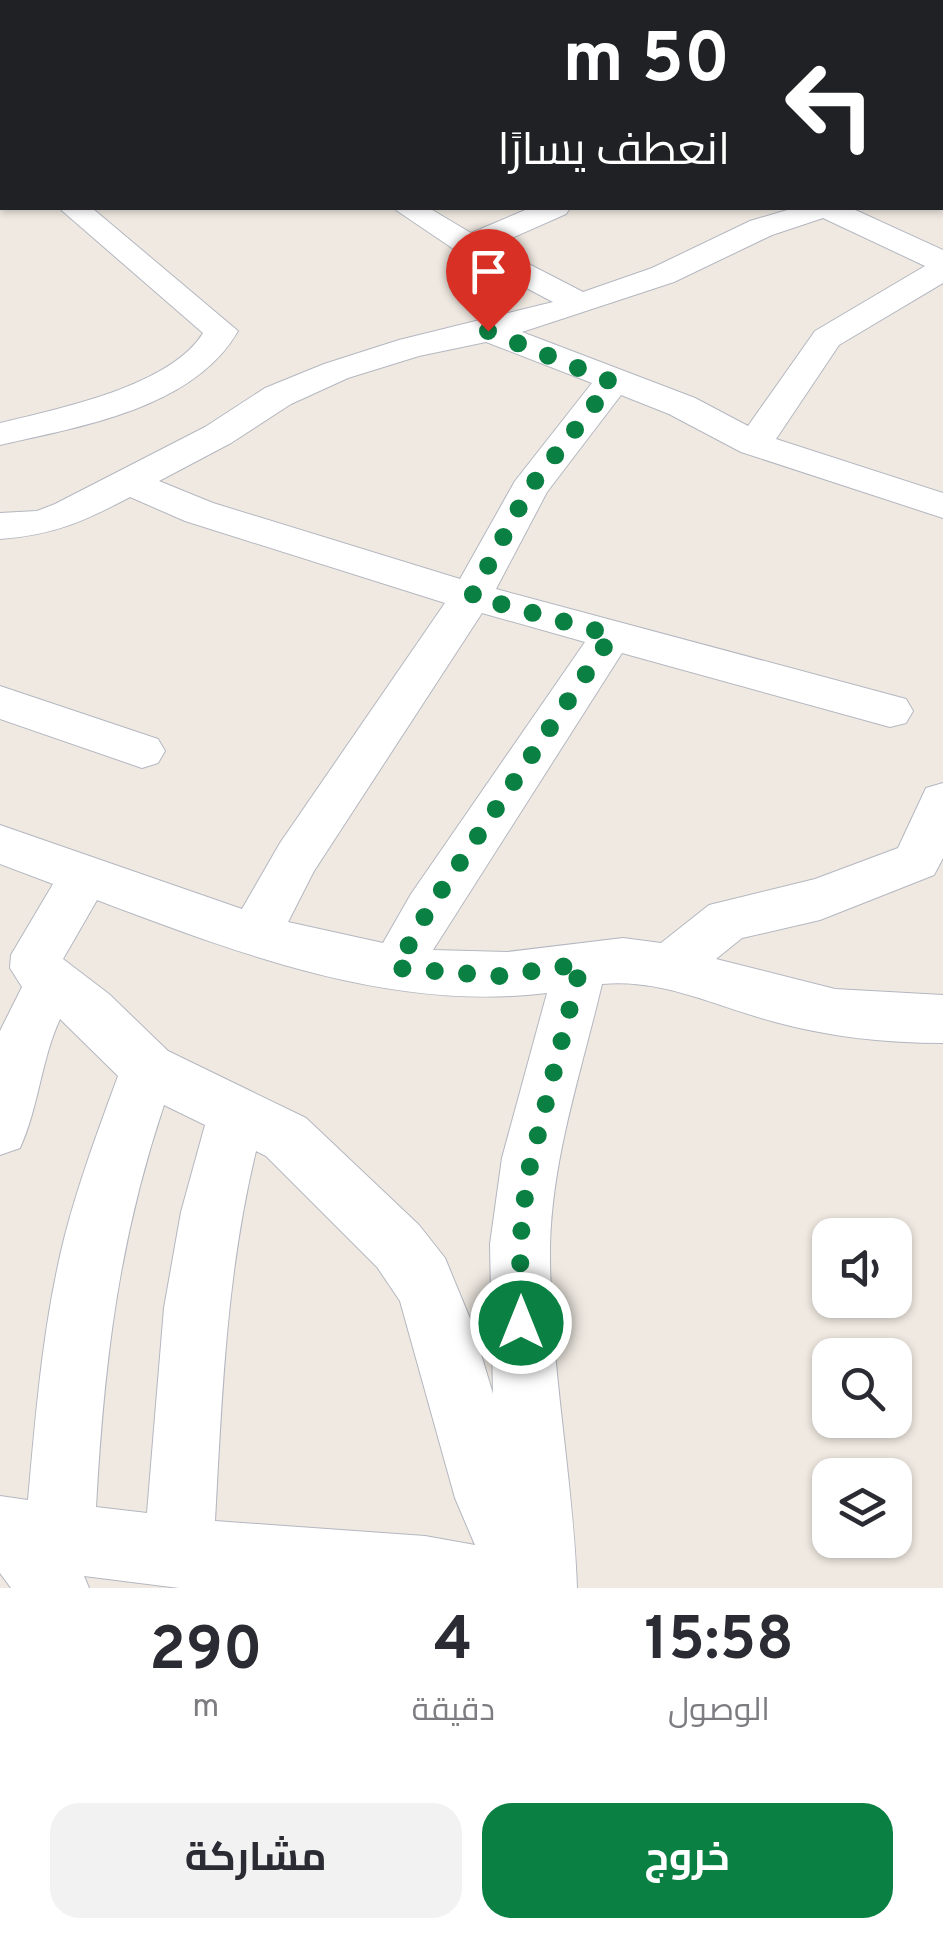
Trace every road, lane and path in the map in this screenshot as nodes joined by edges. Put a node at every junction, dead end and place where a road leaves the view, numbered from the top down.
1 (82, 210) edge
2 (411, 210) edge
3 (550, 210) edge
4 (818, 210) edge
5 (829, 210) edge
6 (470, 245) junction
7 (943, 262) edge
8 (943, 269) edge
9 (582, 304) junction
10 (488, 331) junction
11 (612, 382) junction
12 (161, 423) junction
13 (0, 434) edge
14 (754, 444) junction
15 (128, 482) junction
16 (943, 506) edge
17 (0, 526) edge
18 (472, 596) junction
19 (612, 635) junction
20 (0, 702) edge
21 (890, 710) dead end
22 (142, 750) dead end
23 (943, 801) edge
24 (0, 844) edge
25 (86, 874) junction
26 (256, 932) junction
27 (581, 964) junction
28 (669, 967) junction
29 (396, 968) junction
30 (52, 983) junction
31 (943, 1019) edge
32 (148, 1069) junction
33 (236, 1114) junction
34 (0, 1129) edge
35 (32, 1548) edge
36 (178, 1553) junction
37 (515, 1588) edge
38 (539, 1588) edge

1 - 12 street
2 - 6 street
3 - 6 street
4 - 9 street
5 - 7 street
6 - 9 street
8 - 14 street
9 - 10 street
10 - 11 street
10 - 12 street
11 - 14 street
11 - 18 street
12 - 13 street
12 - 15 street
14 - 16 street
15 - 17 street
15 - 18 street
18 - 19 street
18 - 26 street
19 - 21 street
19 - 29 street
20 - 22 street
23 - 28 street
24 - 25 street
25 - 26 street
25 - 30 street
26 - 29 street
27 - 28 street
27 - 29 street
27 - 38 street
28 - 31 street
30 - 32 street
30 - 34 street
32 - 33 street
32 - 35 street
33 - 36 street
33 - 38 street
35 - 36 street
36 - 37 street

